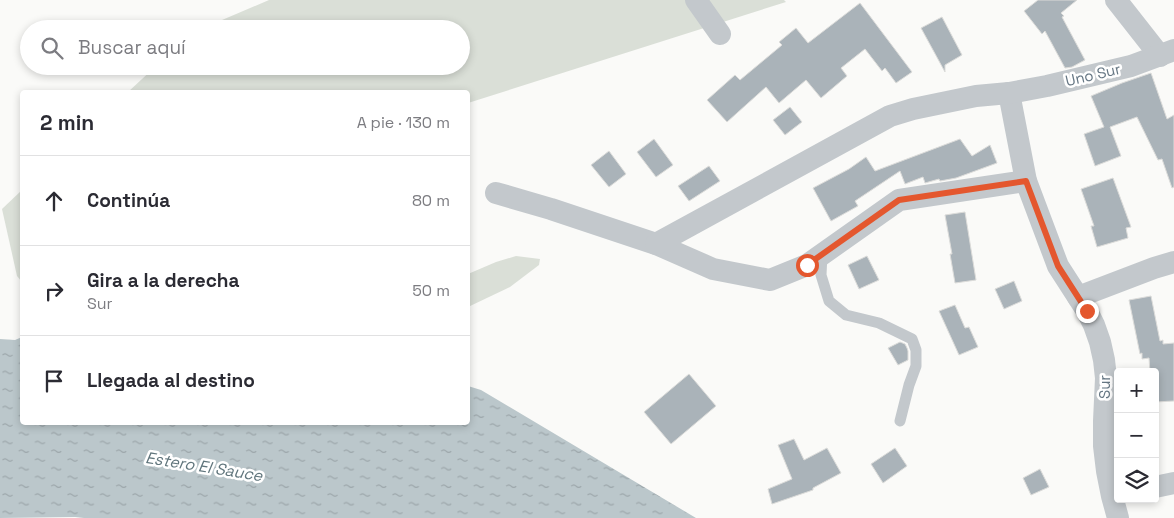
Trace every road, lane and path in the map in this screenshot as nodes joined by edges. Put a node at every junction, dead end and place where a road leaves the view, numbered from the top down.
1 (696, 0) edge
2 (1116, 0) edge
3 (720, 34) dead end
4 (1167, 53) edge
5 (1010, 93) junction
6 (1026, 181) junction
7 (496, 194) dead end
8 (656, 244) junction
9 (822, 254) junction
10 (1174, 262) edge
11 (1078, 297) junction
12 (900, 421) dead end
13 (1174, 482) edge
14 (1159, 486) edge
15 (1114, 493) edge
16 (1116, 503) edge
17 (1118, 518) edge

1 - 3 street
2 - 4 street
4 - 5 street, Uno Sur
5 - 6 street, Sur
5 - 8 street, Uno Sur
6 - 9 street
6 - 11 street, Sur
7 - 8 street
8 - 9 street
9 - 12 lane
10 - 11 street
11 - 15 street, Sur
13 - 14 street
16 - 17 street, Sur

